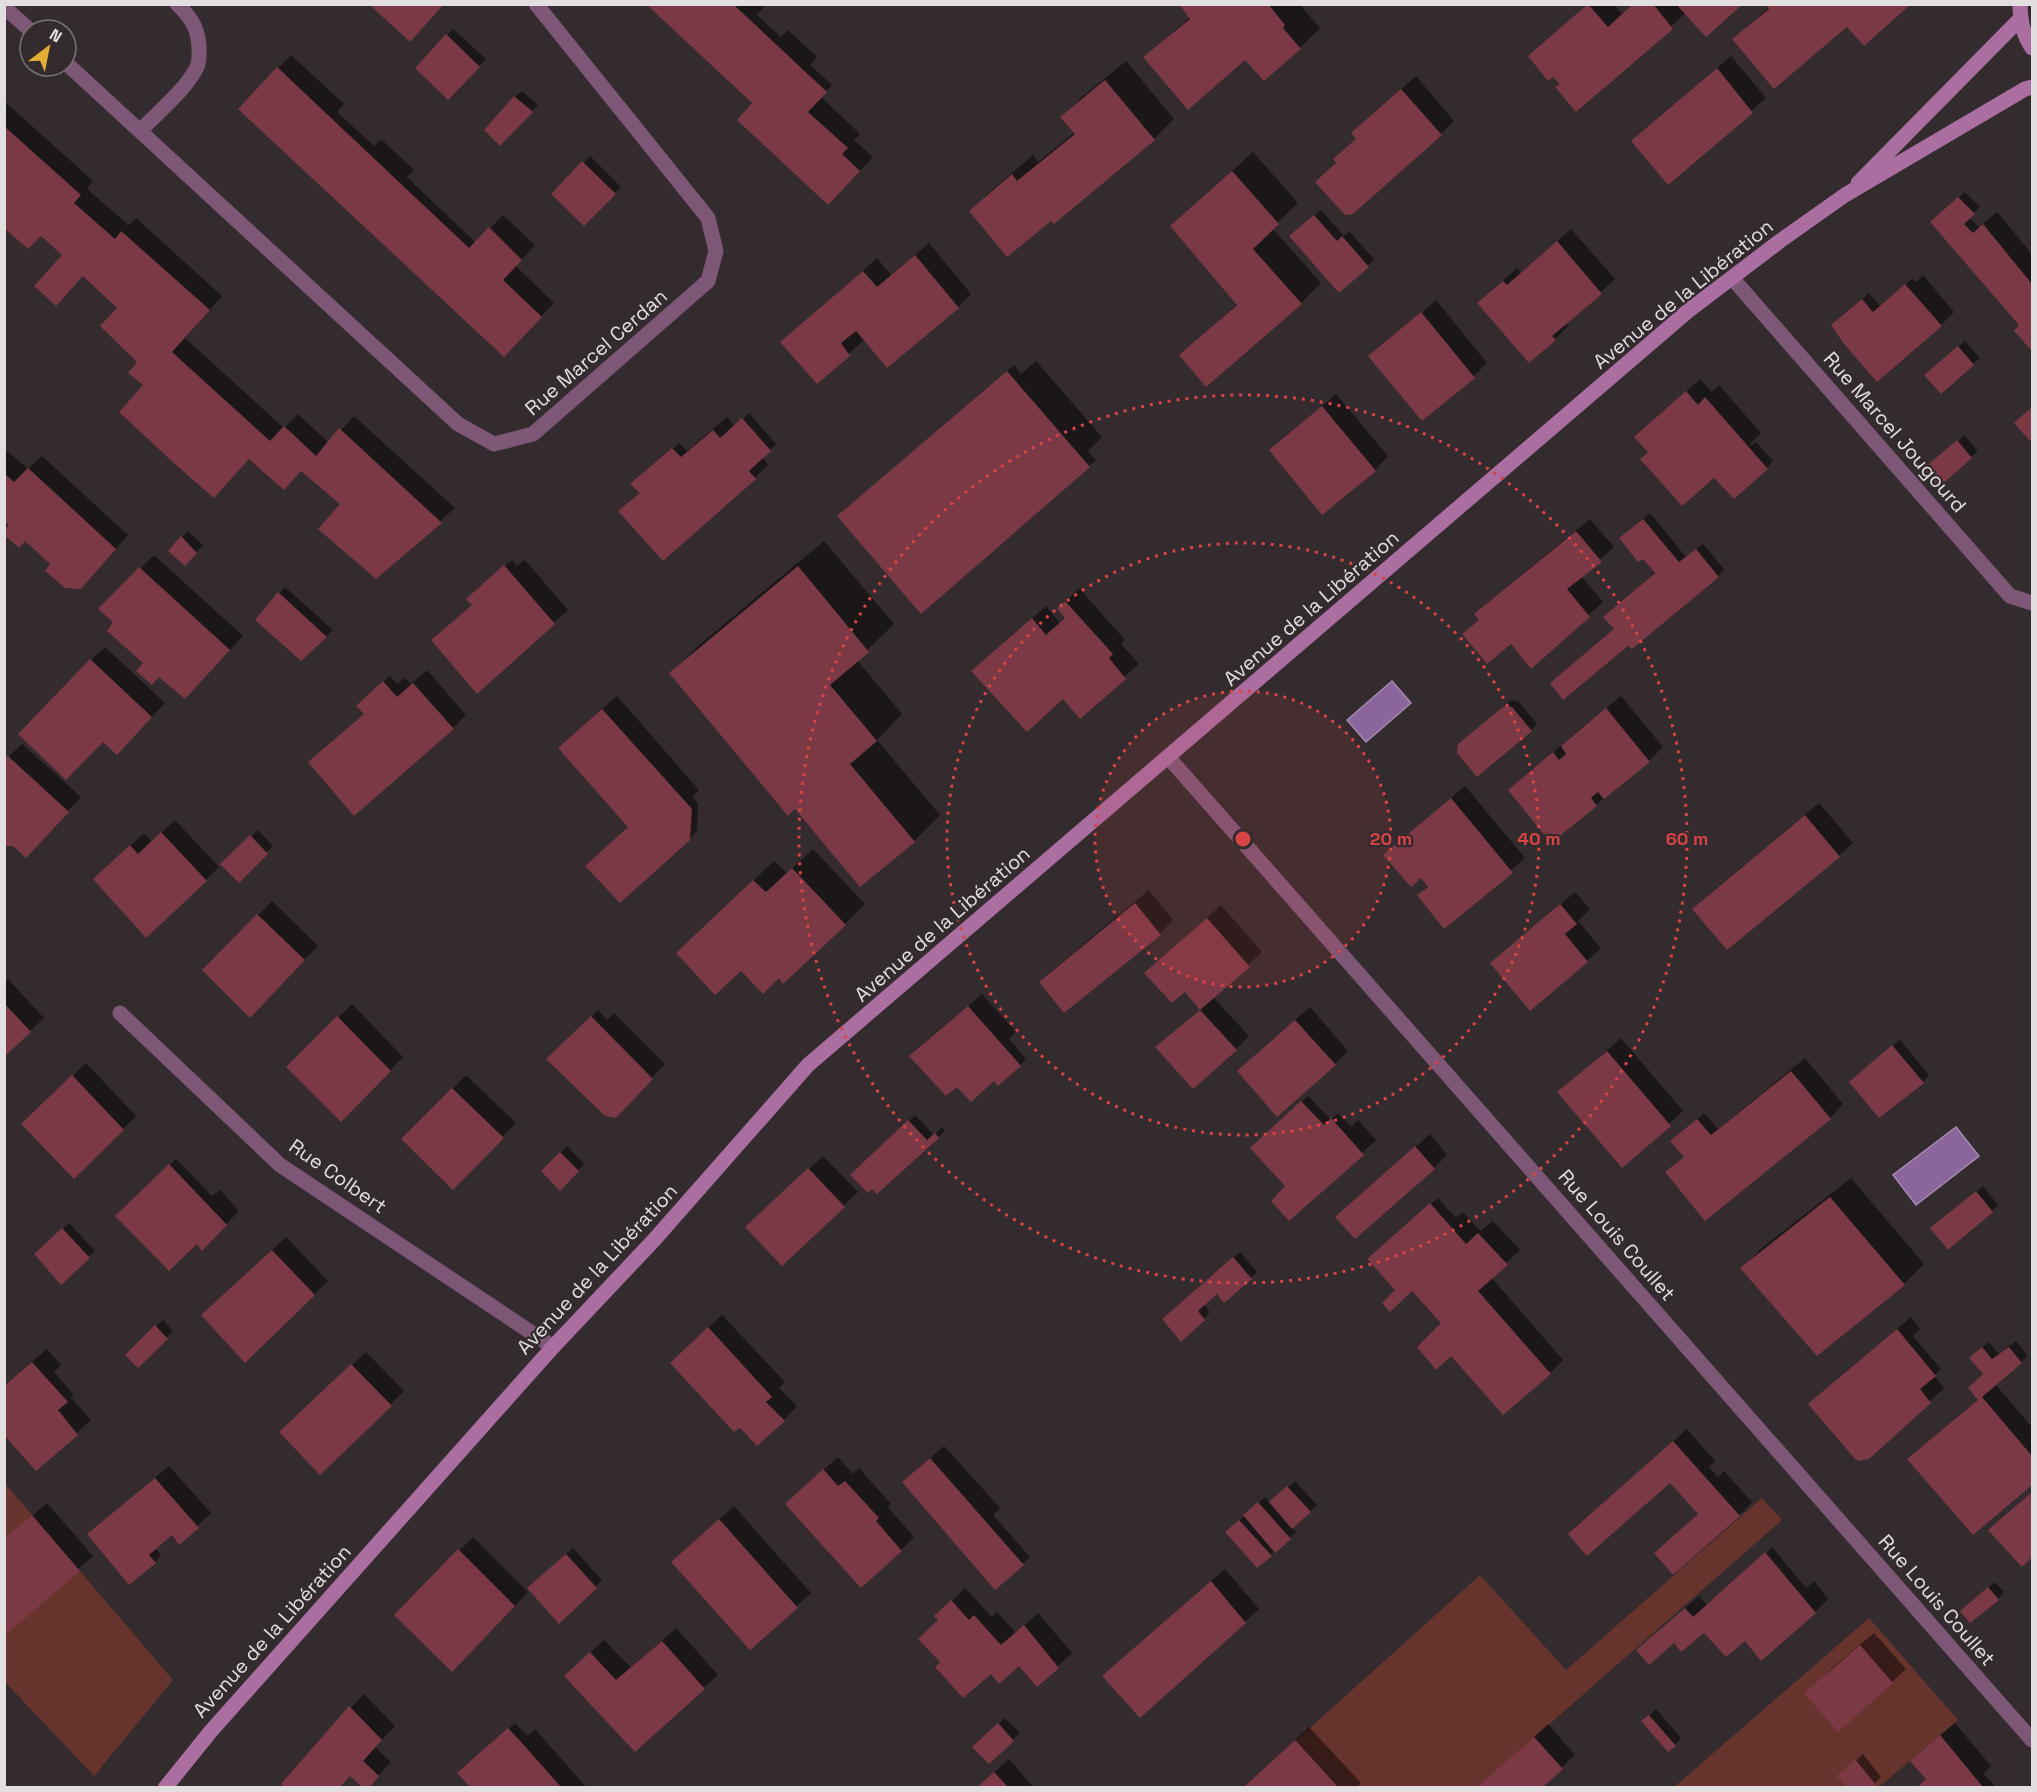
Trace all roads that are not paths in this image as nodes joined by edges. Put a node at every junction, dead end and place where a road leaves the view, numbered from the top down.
1 (177, 4) edge
2 (536, 4) edge
3 (4, 7) edge
4 (2020, 12) edge
5 (18, 19) edge
6 (2032, 48) edge
7 (78, 74) edge
8 (2032, 87) edge
9 (141, 130) junction
10 (1845, 195) junction
11 (1734, 279) junction
12 (2032, 603) edge
13 (1169, 758) junction
14 (120, 1013) dead end
15 (553, 1347) junction
16 (2032, 1740) edge
17 (165, 1788) edge

1 - 9 street
2 - 9 street, Rue Marcel Cerdan
3 - 5 street
4 - 6 main road
4 - 10 main road, Avenue de la Libération
7 - 9 street, Rue Marcel Cerdan
8 - 10 main road, Avenue de la Libération
10 - 11 main road, Avenue de la Libération
11 - 12 street, Rue Marcel Jougourd
11 - 13 main road, Avenue de la Libération
13 - 15 main road, Avenue de la Libération
13 - 16 street, Rue Louis Coullet
14 - 15 street, Rue Colbert
15 - 17 main road, Avenue de la Libération

